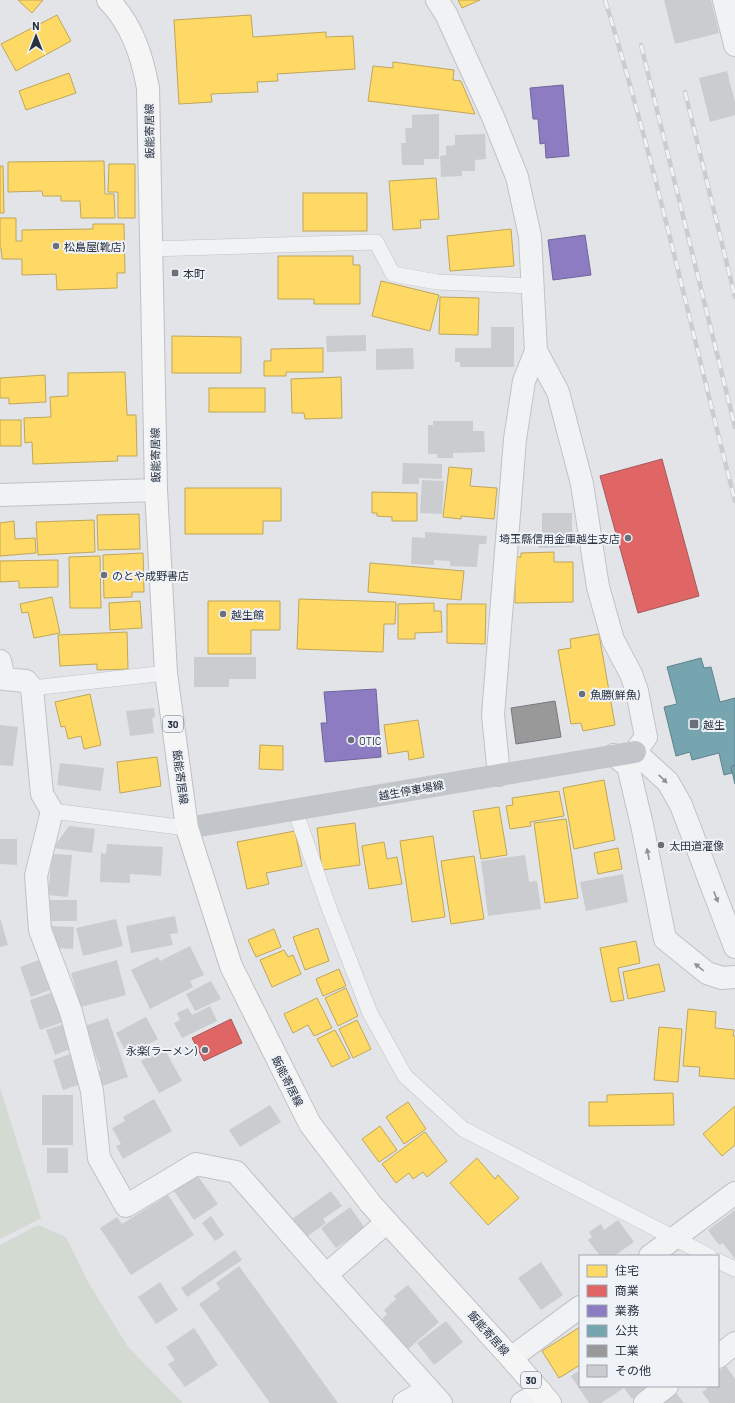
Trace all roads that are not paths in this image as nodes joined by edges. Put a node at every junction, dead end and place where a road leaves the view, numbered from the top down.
1 (108, 0) edge
2 (437, 0) edge
3 (724, 0) edge
4 (735, 45) edge
5 (151, 249) junction
6 (532, 286) junction
7 (536, 351) junction
8 (156, 490) junction
9 (0, 495) edge
10 (0, 661) edge
11 (166, 672) junction
12 (32, 688) junction
13 (624, 754) junction
14 (499, 775) junction
15 (295, 810) junction
16 (52, 811) junction
17 (188, 828) junction
18 (735, 947) edge
19 (735, 977) edge
20 (735, 1193) edge
21 (387, 1222) junction
22 (675, 1238) junction
23 (651, 1255) edge
24 (707, 1255) edge
25 (719, 1262) edge
26 (735, 1270) edge
27 (326, 1275) junction
28 (579, 1308) edge
29 (735, 1343) edge
30 (719, 1356) edge
31 (511, 1358) junction
32 (666, 1387) edge
33 (435, 1396) edge
34 (546, 1397) edge
35 (404, 1403) edge
36 (522, 1403) edge
37 (645, 1403) edge

1 - 5 main road, 飯能寄居線 / 30
2 - 6 street
3 - 4 street
5 - 6 lane
5 - 8 main road, 飯能寄居線 / 30
6 - 7 street
7 - 13 street
7 - 14 street
8 - 9 street
8 - 11 main road, 飯能寄居線 / 30
10 - 12 street
11 - 12 lane
11 - 17 main road, 飯能寄居線 / 30
12 - 16 street
13 - 14 main road, 越生停車場線
13 -> 18 street
19 -> 13 street
14 - 15 main road, 越生停車場線
15 - 17 main road, 越生停車場線
15 - 22 lane
16 - 17 lane
16 - 27 street
17 - 21 main road, 飯能寄居線 / 30
20 - 22 street
21 - 27 street
21 - 31 main road, 飯能寄居線 / 30
22 - 23 street
22 - 24 lane
25 - 26 lane
27 - 33 street
28 - 31 street
29 - 30 street
31 - 34 main road, 飯能寄居線 / 30
32 - 37 street
33 - 35 street
34 - 36 street

